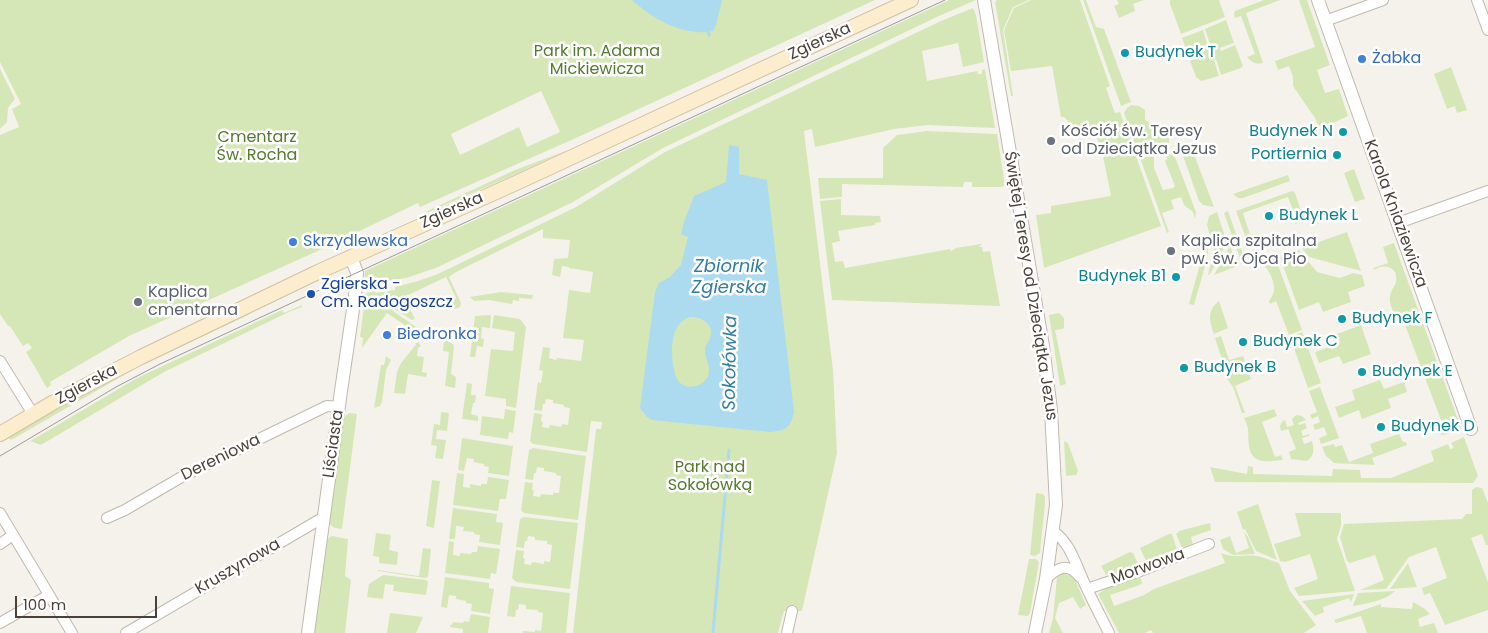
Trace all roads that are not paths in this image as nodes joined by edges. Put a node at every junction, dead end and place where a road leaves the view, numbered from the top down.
1 (911, 0) edge
2 (984, 0) edge
3 (1318, 0) edge
4 (1383, 0) edge
5 (1477, 0) edge
6 (1325, 21) junction
7 (1488, 30) edge
8 (1488, 191) edge
9 (1398, 223) junction
10 (351, 257) junction
11 (0, 361) edge
12 (339, 407) junction
13 (33, 414) junction
14 (1471, 429) dead end
15 (0, 434) edge
16 (0, 513) edge
17 (324, 517) junction
18 (107, 518) dead end
19 (1053, 531) junction
20 (13, 535) junction
21 (0, 544) edge
22 (1209, 544) dead end
23 (1046, 579) junction
24 (1085, 584) junction
25 (49, 595) junction
26 (792, 611) dead end
27 (0, 623) edge
28 (72, 633) edge
29 (126, 633) edge
30 (308, 633) edge
31 (787, 633) edge
32 (1035, 633) edge
33 (1109, 633) edge

1 - 10 main road, Zgierska
2 - 19 street, Świętej Teresy od Dzieciątka Jezus
3 - 6 street, Karola Kniaziewicza
4 - 6 street
5 - 7 street
6 - 9 street, Karola Kniaziewicza
8 - 9 street
9 - 14 street, Karola Kniaziewicza
10 - 12 street, Liściasta
10 - 13 main road, Zgierska
11 - 13 street
12 - 17 street, Liściasta
12 - 18 street, Dereniowa
13 - 15 main road, Zgierska
16 - 20 street
17 - 29 street, Kruszynowa
17 - 30 street, Liściasta
19 - 23 street, Świętej Teresy od Dzieciątka Jezus
19 - 24 street
20 - 21 street
20 - 25 street
22 - 24 street, Morwowa
23 - 24 street
23 - 32 street, Świętej Teresy od Dzieciątka Jezus
24 - 33 street
25 - 27 street
25 - 28 street
26 - 31 street

